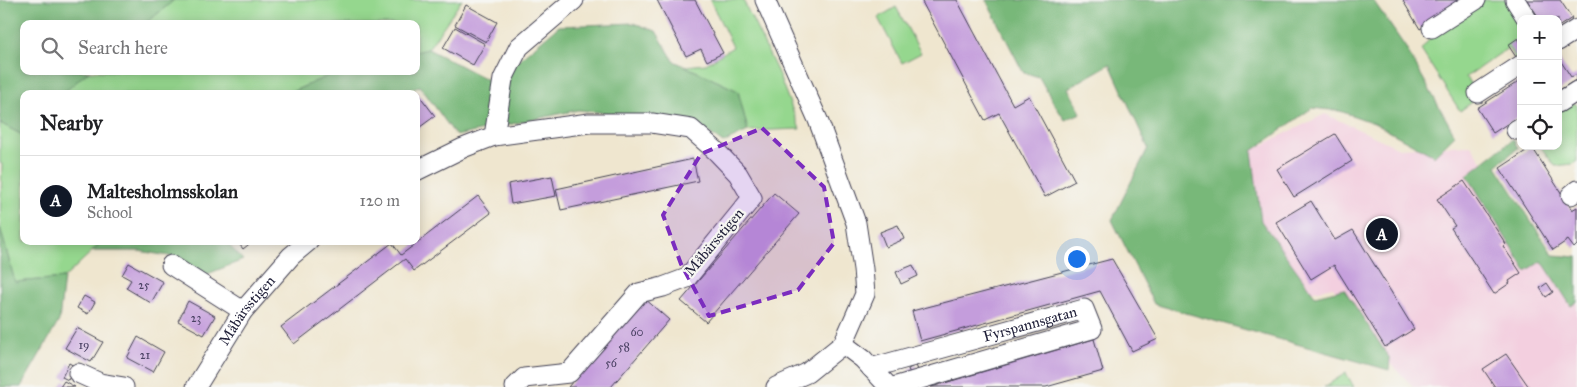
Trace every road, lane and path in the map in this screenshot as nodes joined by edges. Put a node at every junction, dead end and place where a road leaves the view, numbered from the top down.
1 (574, 0) edge
2 (765, 0) edge
3 (1476, 0) edge
4 (1515, 0) edge
5 (1524, 15) edge
6 (1432, 28) dead end
7 (1577, 29) edge
8 (1562, 38) edge
9 (1517, 68) edge
10 (1577, 91) edge
11 (1478, 93) dead end
12 (1562, 100) edge
13 (494, 136) junction
14 (420, 170) edge
15 (304, 245) edge
16 (171, 265) dead end
17 (244, 311) junction
18 (843, 344) junction
19 (871, 368) junction
20 (78, 373) dead end
21 (124, 387) edge
22 (196, 387) edge
23 (516, 387) edge
24 (776, 387) edge
25 (891, 387) edge

1 - 13 street
2 - 18 street
3 - 6 street
4 - 5 street
7 - 8 street
9 - 11 street
10 - 12 street
13 - 14 street, Måbärsstigen
13 - 23 street, Måbärsstigen
15 - 17 street, Måbärsstigen
16 - 17 street
17 - 22 street, Måbärsstigen
18 - 19 street, Fyrspannsgatan
18 - 24 street
19 - 25 street, Fyrspannsgatan
19 - 25 street, Fyrspannsgatan
20 - 21 street

